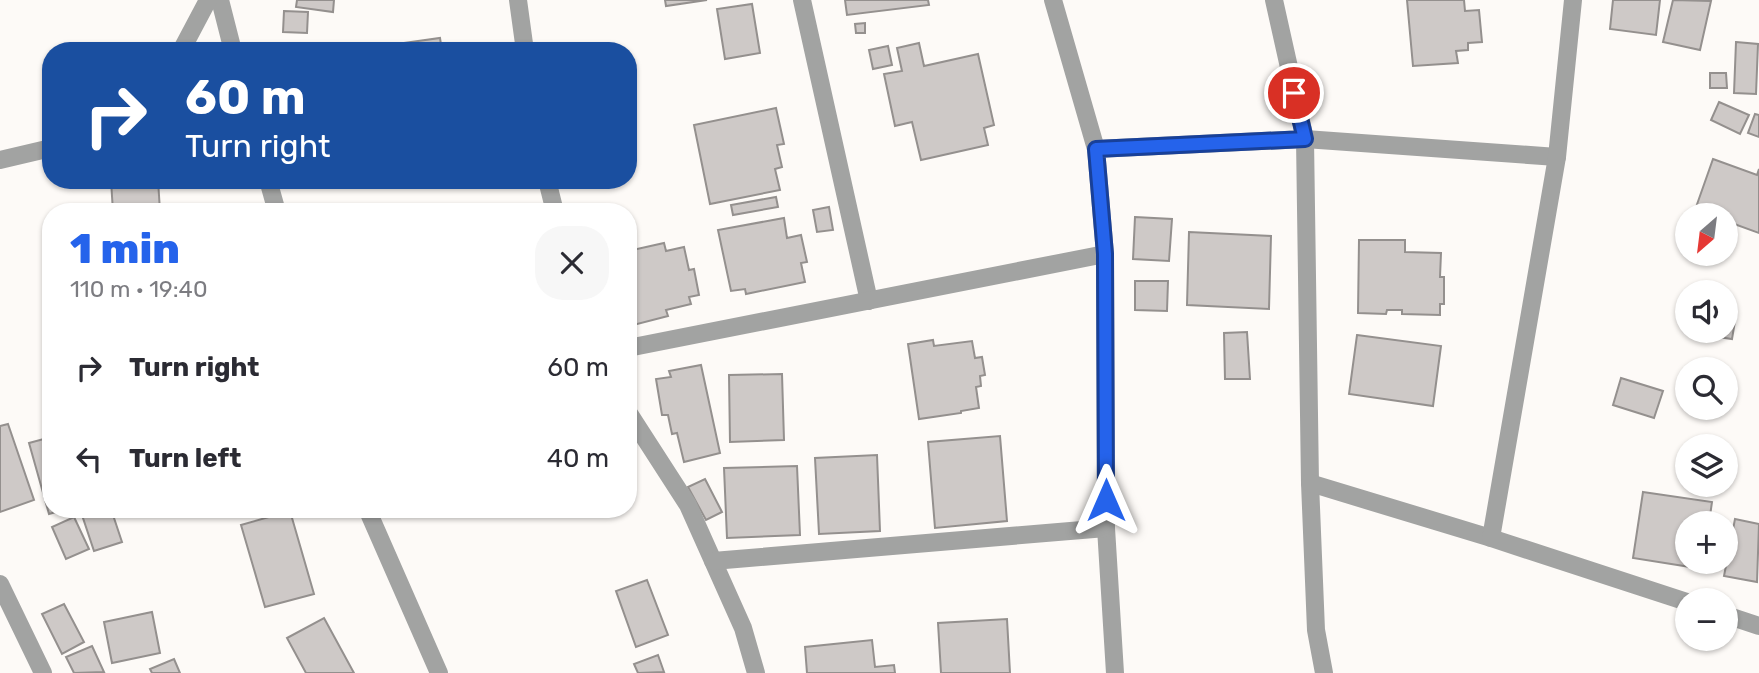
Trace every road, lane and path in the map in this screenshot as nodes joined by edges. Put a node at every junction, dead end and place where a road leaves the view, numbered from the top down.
1 (208, 0) edge
2 (220, 0) edge
3 (518, 0) edge
4 (802, 0) edge
5 (1052, 0) edge
6 (1274, 0) edge
7 (1573, 0) edge
8 (186, 42) edge
9 (231, 42) edge
10 (524, 42) edge
11 (1305, 139) junction
12 (1096, 149) junction
13 (42, 150) edge
14 (1558, 158) junction
15 (0, 160) edge
16 (1105, 254) junction
17 (869, 301) junction
18 (637, 346) edge
19 (637, 426) edge
20 (1310, 483) junction
21 (371, 518) edge
22 (1106, 528) junction
23 (1491, 538) junction
24 (713, 561) junction
25 (0, 583) edge
26 (1675, 598) edge
27 (1738, 619) edge
28 (1759, 626) edge
29 (43, 673) edge
30 (439, 673) edge
31 (756, 673) edge
32 (1115, 673) edge
33 (1324, 673) edge

1 - 8 street
2 - 9 street
3 - 10 street
4 - 17 street
5 - 12 street
6 - 11 street
7 - 14 street
11 - 12 street
11 - 14 street
11 - 20 street
12 - 16 street
13 - 15 street
14 - 23 street
16 - 17 street
16 - 22 street
17 - 18 street
19 - 24 street
20 - 23 street
20 - 33 street
21 - 30 street
22 - 24 street
22 - 32 street
23 - 26 street
24 - 31 street
25 - 29 street
27 - 28 street

